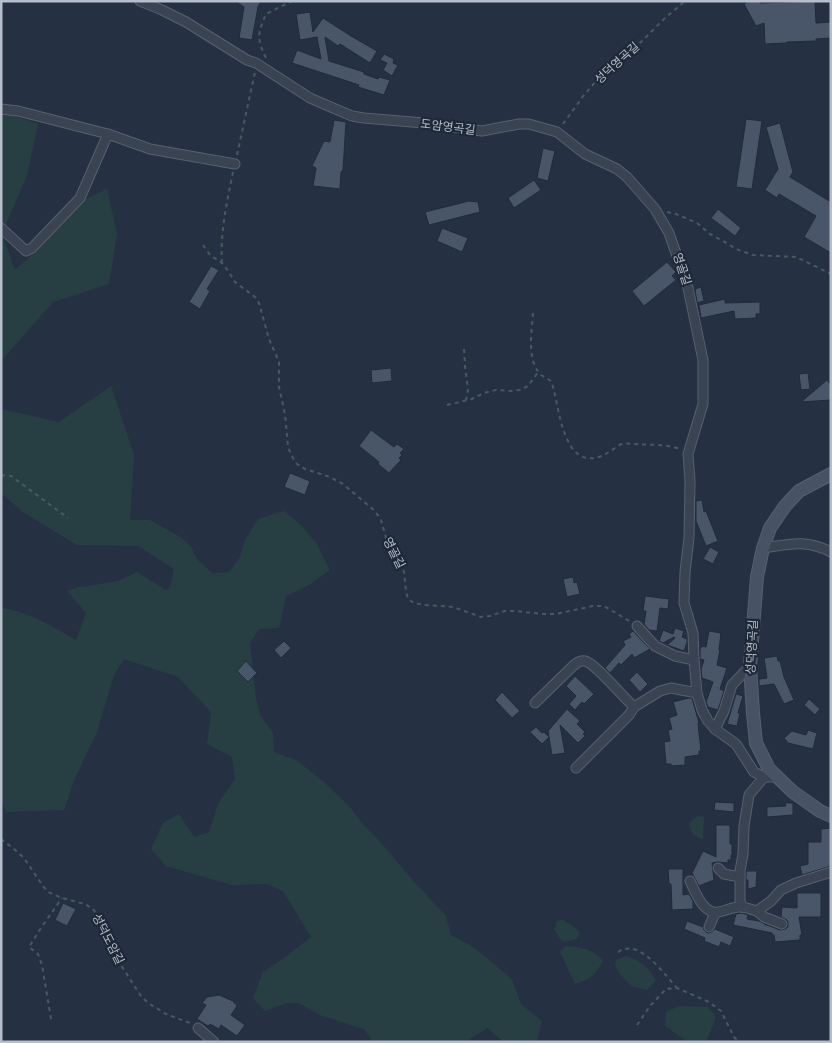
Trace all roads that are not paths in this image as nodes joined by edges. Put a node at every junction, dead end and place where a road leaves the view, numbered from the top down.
1 (140, 1) edge
2 (1, 109) edge
3 (108, 134) junction
4 (235, 164) dead end
5 (655, 209) joint
6 (1, 228) edge
7 (831, 474) edge
8 (763, 548) junction
9 (831, 552) edge
10 (637, 626) road end
11 (694, 660) junction
12 (750, 666) junction
13 (697, 693) junction
14 (535, 703) dead end
15 (634, 707) junction
16 (715, 729) junction
17 (576, 768) dead end
18 (764, 777) junction
19 (778, 777) junction
20 (831, 816) edge
21 (718, 868) dead end
22 (831, 872) edge
23 (740, 877) junction
24 (690, 881) dead end
25 (742, 907) junction
26 (757, 911) junction
27 (715, 913) junction
28 (782, 924) dead end
29 (709, 927) dead end
30 (198, 1028) road end
31 (214, 1042) edge

1 - 5 street, 도암영곡길
2 - 3 street
3 - 4 street
3 - 6 street
5 - 11 street, 영골길
7 - 8 main road, 성덕영곡길
8 - 9 street
8 - 12 main road, 성덕영곡길
10 - 11 street
11 - 13 street, 영골길
12 - 16 street
12 - 19 main road, 성덕영곡길
13 - 15 street
13 - 16 street, 영골길
14 - 15 street
15 - 17 street
16 - 18 street, 영골길
18 - 19 street
18 - 23 street
19 - 20 main road, 성덕영곡길
21 - 23 street
22 - 26 street
23 - 25 street
24 - 27 street
25 - 26 street
25 - 27 street
26 - 28 street
27 - 29 street
30 - 31 street

